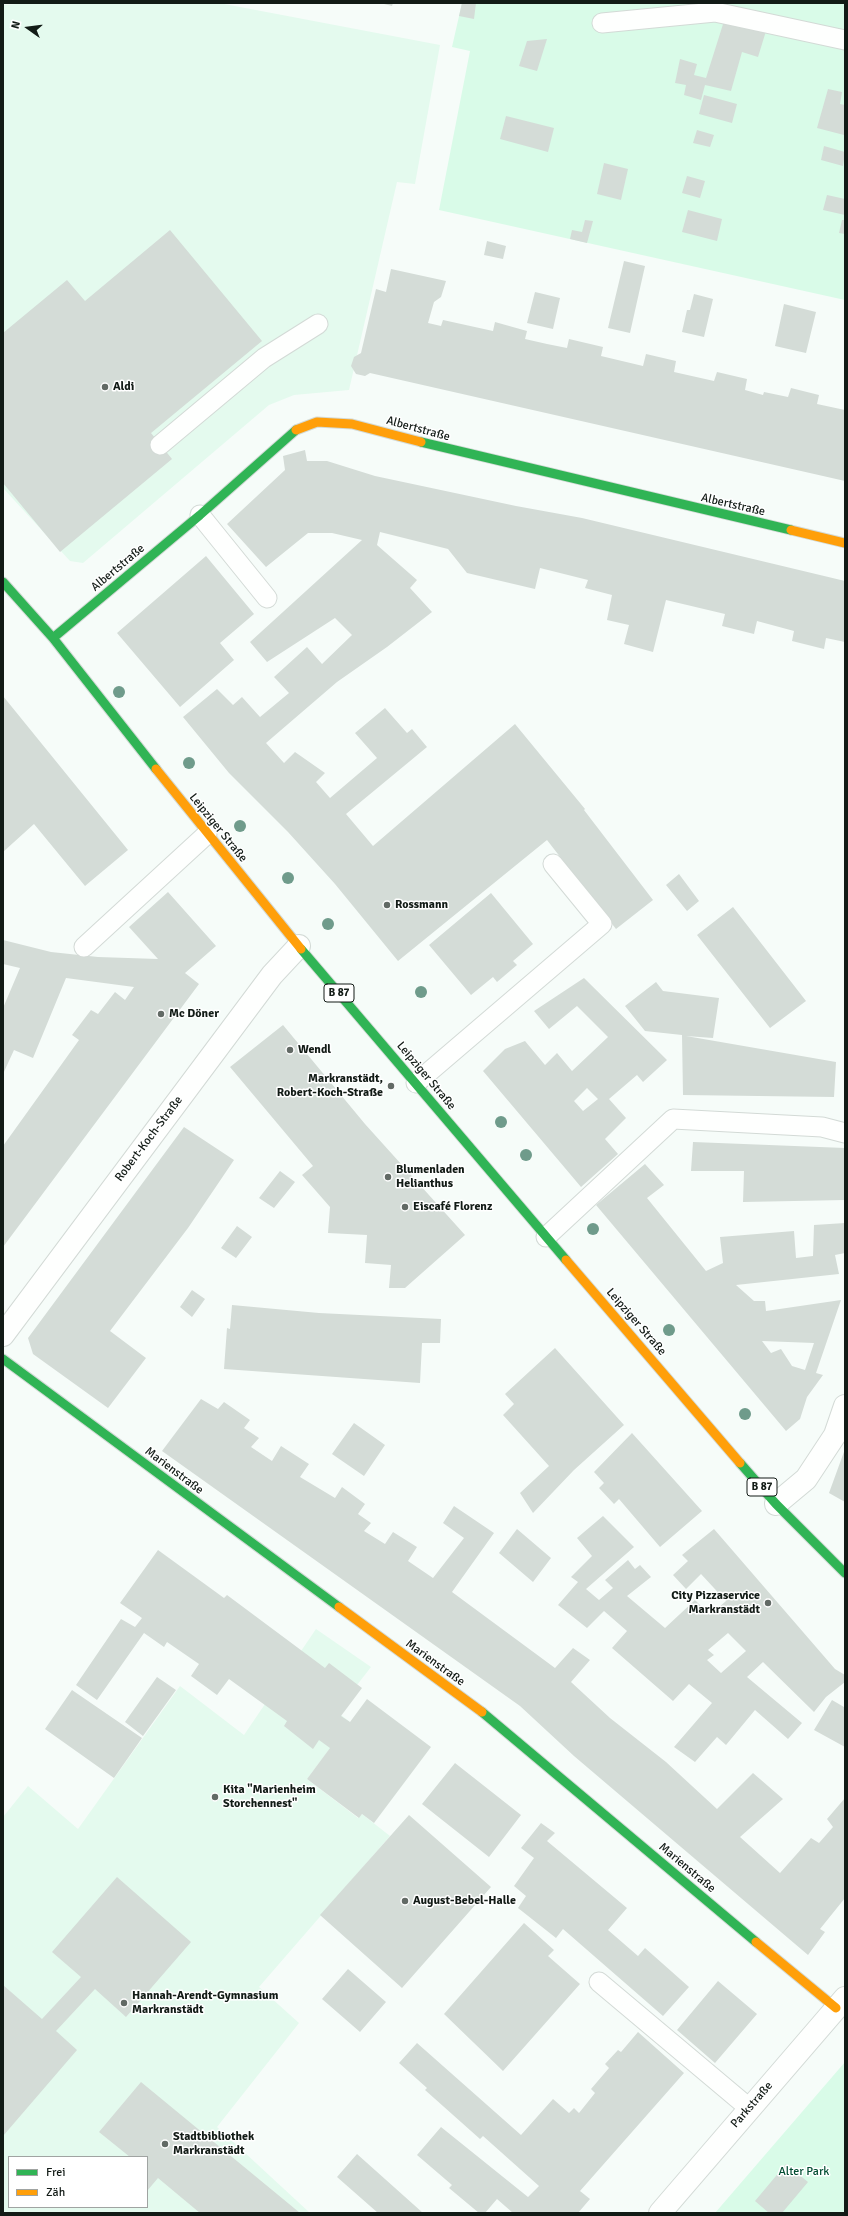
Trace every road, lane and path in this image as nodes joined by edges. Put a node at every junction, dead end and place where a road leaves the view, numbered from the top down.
1 (602, 24) dead end
2 (845, 40) edge
3 (318, 324) dead end
4 (160, 445) dead end
5 (200, 515) junction
6 (845, 543) edge
7 (3, 582) edge
8 (267, 598) dead end
9 (54, 638) junction
10 (207, 834) junction
11 (554, 864) dead end
12 (299, 946) junction
13 (84, 947) dead end
14 (416, 1083) junction
15 (845, 1133) edge
16 (546, 1238) junction
17 (3, 1335) edge
18 (3, 1359) edge
19 (845, 1406) edge
20 (776, 1504) junction
21 (845, 1573) edge
22 (599, 1982) dead end
23 (841, 2003) edge
24 (750, 2108) junction
25 (660, 2213) edge

1 - 2 lane
3 - 4 lane
5 - 6 street, Albertstraße
5 - 8 lane
5 - 9 street, Albertstraße
7 - 9 street, Leipziger Straße / B 87
9 - 10 street, Leipziger Straße / B 87
10 - 12 street, Leipziger Straße / B 87
10 - 13 lane
11 - 14 lane
12 - 14 street, Leipziger Straße / B 87
12 - 17 street, Robert-Koch-Straße
14 - 16 street, Leipziger Straße / B 87
15 - 16 lane
16 - 20 street, Leipziger Straße / B 87
18 - 23 street, Marienstraße
19 - 20 street
20 - 21 street, Leipziger Straße / B 87
22 - 24 lane
23 - 24 street, Parkstraße
24 - 25 street, Parkstraße

